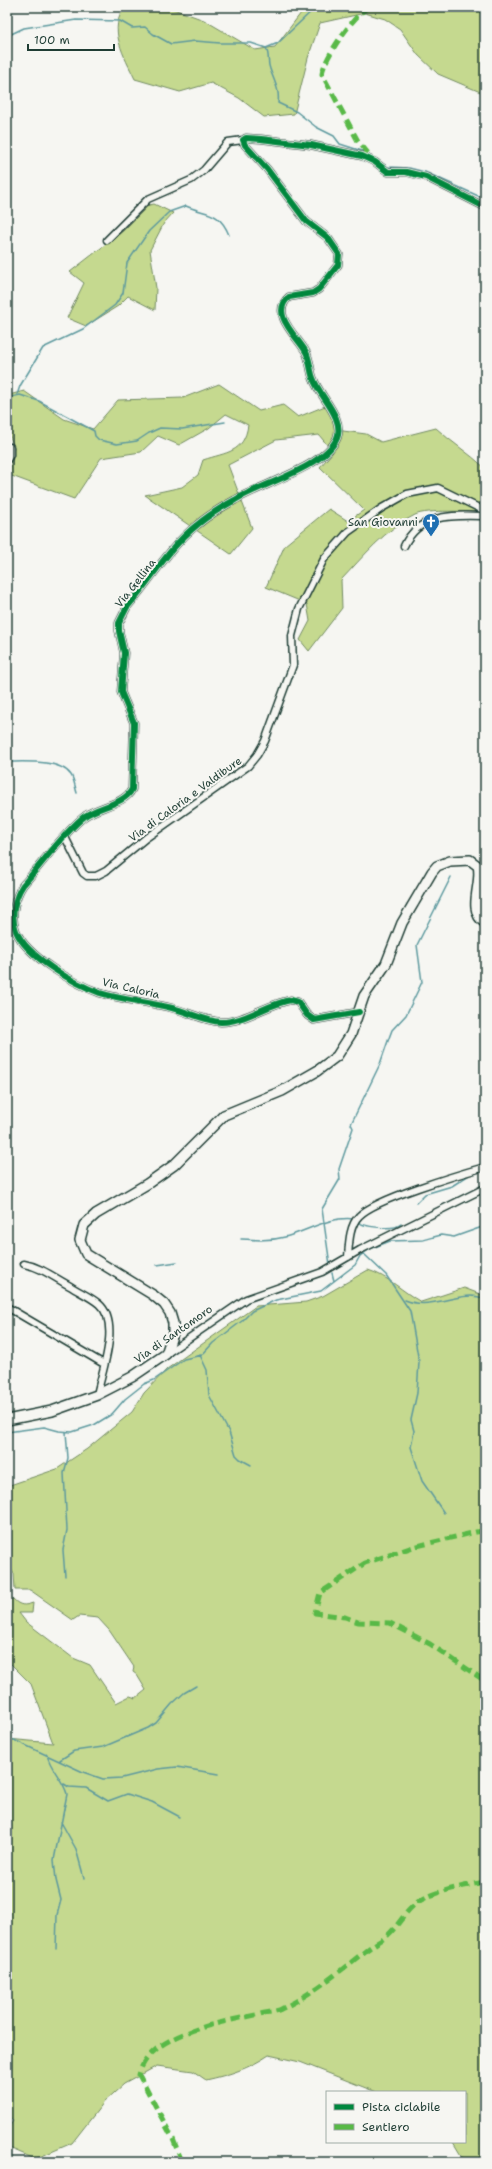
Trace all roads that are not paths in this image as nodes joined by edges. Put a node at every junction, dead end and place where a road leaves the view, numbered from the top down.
1 (243, 140) junction
2 (485, 207) edge
3 (107, 240) dead end
4 (10, 447) dead end
5 (7, 460) edge
6 (485, 511) edge
7 (485, 516) edge
8 (404, 546) dead end
9 (65, 837) junction
10 (7, 915) edge
11 (14, 917) junction
12 (485, 923) edge
13 (359, 1012) junction
14 (485, 1167) edge
15 (485, 1188) edge
16 (348, 1257) junction
17 (24, 1264) dead end
18 (7, 1307) edge
19 (166, 1354) junction
20 (104, 1364) junction
21 (97, 1395) junction
22 (7, 1420) edge

1 - 2 street
1 - 3 street
1 - 9 street, Via Gellina
4 - 5 street
6 - 9 street, Via di Caloria e Valdibure
7 - 8 street
9 - 11 street, Via Caloria
10 - 11 street
11 - 13 street, Via Caloria
12 - 13 main road
13 - 19 main road
14 - 16 street
15 - 16 street, Via di Santomoro
16 - 19 street, Via di Santomoro
17 - 20 street
18 - 20 street
19 - 21 main road, Via di Santomoro
20 - 21 street
21 - 22 main road, Via di Santomoro

